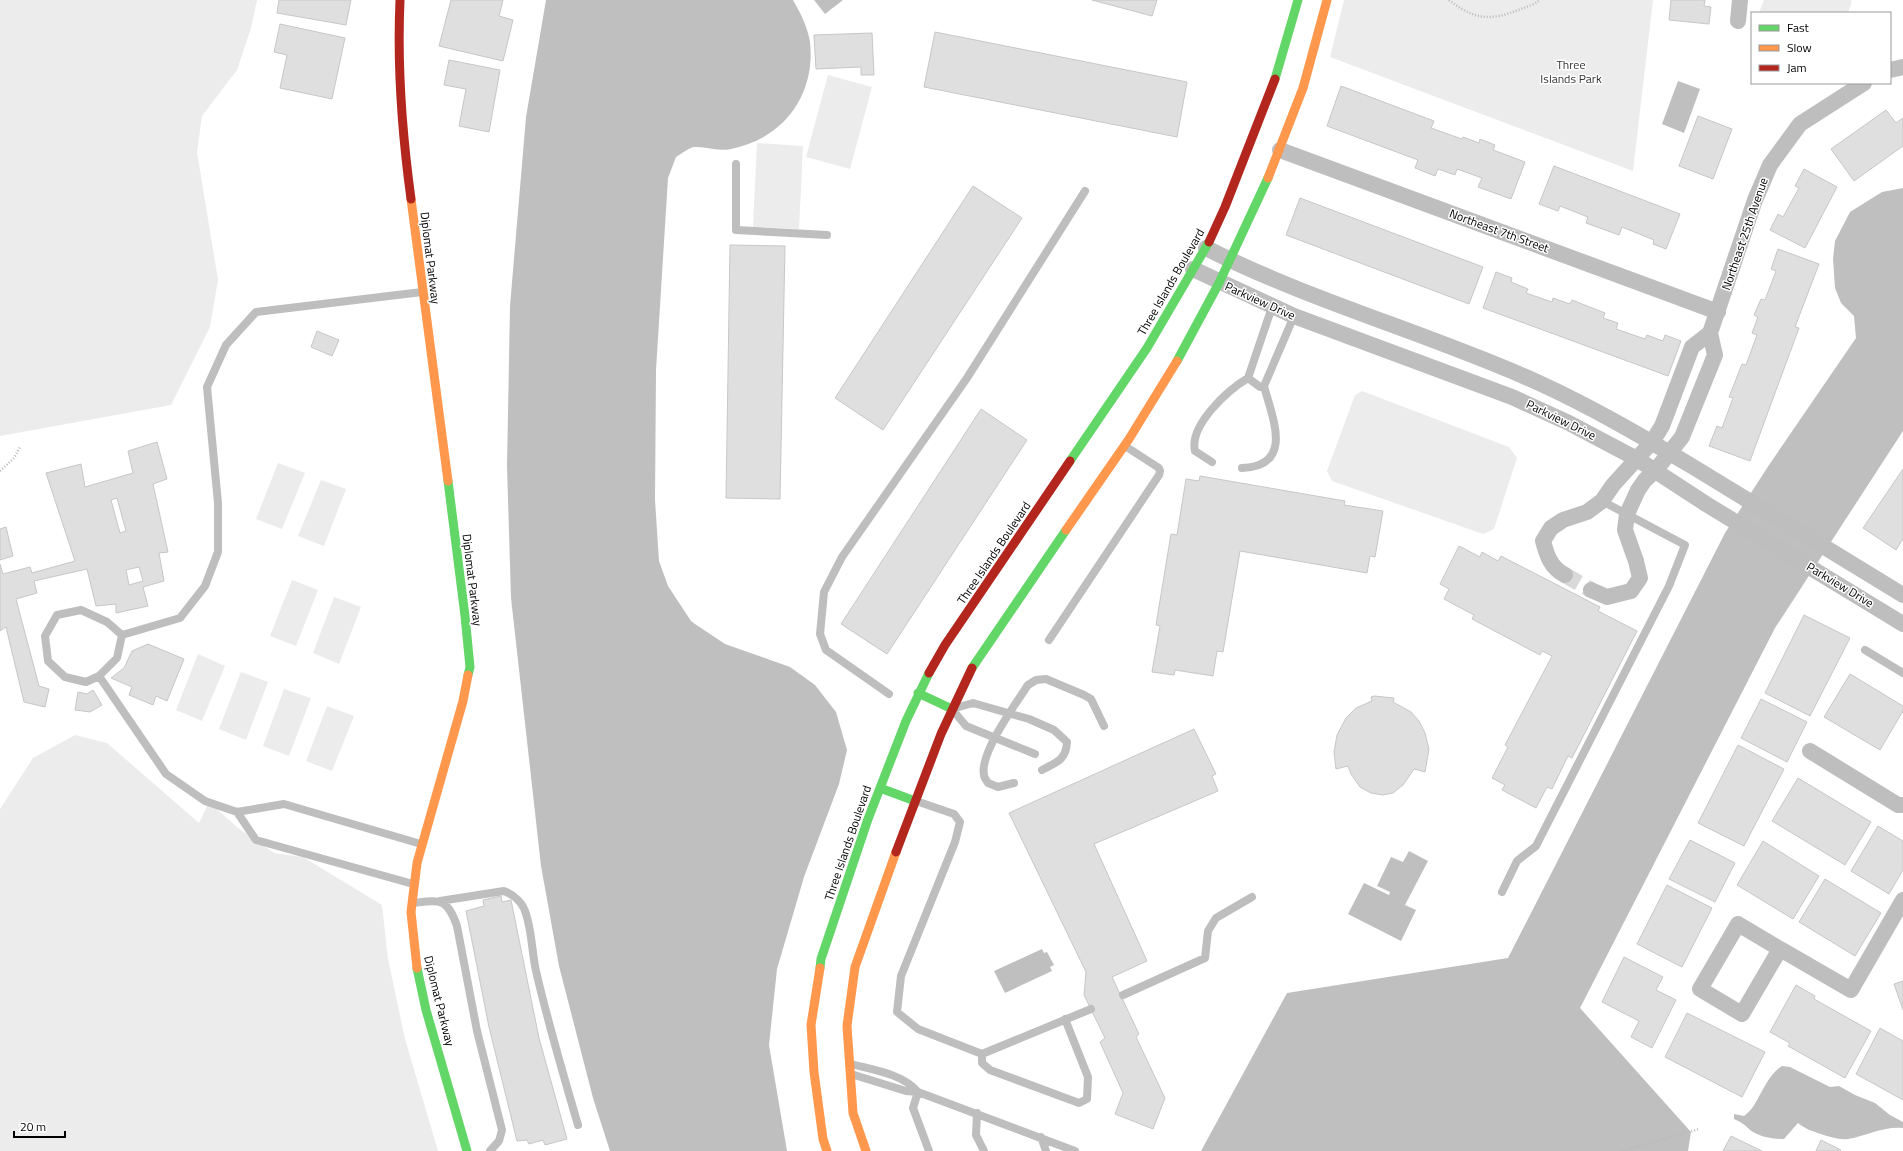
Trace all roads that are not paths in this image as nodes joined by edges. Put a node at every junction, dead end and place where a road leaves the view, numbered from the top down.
1 (400, 0) edge
2 (1298, 0) edge
3 (1327, 0) edge
4 (1740, 0) edge
5 (1738, 21) dead end
6 (1903, 67) edge
7 (1891, 70) edge
8 (1862, 84) edge
9 (1280, 150) junction
10 (736, 164) dead end
11 (1085, 191) dead end
12 (827, 235) dead end
13 (1206, 248) junction
14 (1231, 261) junction
15 (1193, 270) junction
16 (1219, 283) junction
17 (422, 292) junction
18 (1272, 307) junction
19 (1718, 312) junction
20 (1294, 316) junction
21 (1710, 333) junction
22 (1248, 378) junction
23 (1264, 386) junction
24 (1579, 402) junction
25 (1569, 423) junction
26 (1652, 442) junction
27 (1125, 445) junction
28 (1670, 453) junction
29 (1637, 459) junction
30 (1212, 462) dead end
31 (1242, 468) dead end
32 (1655, 471) junction
33 (1602, 501) junction
34 (1627, 514) junction
35 (1565, 576) tunnel mouth
36 (1591, 590) tunnel mouth
37 (1903, 595) edge
38 (1903, 624) edge
39 (122, 635) junction
40 (1049, 640) dead end
41 (1865, 650) dead end
42 (1903, 673) edge
43 (99, 676) junction
44 (918, 693) junction
45 (889, 694) dead end
46 (952, 708) junction
47 (1009, 714) junction
48 (1104, 726) dead end
49 (995, 738) junction
50 (1810, 751) dead end
51 (1035, 754) dead end
52 (1042, 770) dead end
53 (1014, 783) dead end
54 (880, 788) junction
55 (915, 801) junction
56 (1903, 805) edge
57 (237, 812) junction
58 (422, 844) junction
59 (415, 884) junction
60 (1502, 892) dead end
61 (1252, 897) dead end
62 (440, 900) junction
63 (1903, 900) edge
64 (412, 903) junction
65 (1780, 949) junction
66 (1123, 995) dead end
67 (1091, 1009) dead end
68 (1065, 1019) junction
69 (982, 1054) junction
70 (850, 1064) junction
71 (850, 1074) junction
72 (918, 1092) junction
73 (977, 1114) junction
74 (578, 1124) dead end
75 (1042, 1137) junction
76 (467, 1151) edge
77 (490, 1151) edge
78 (827, 1151) edge
79 (866, 1151) edge
80 (930, 1151) edge
81 (984, 1151) edge
82 (1046, 1151) edge
83 (1075, 1151) edge

1 - 17 street, Diplomat Parkway
2 - 13 street, Three Islands Boulevard
3 - 9 street
4 - 5 street
6 - 7 street
8 - 19 street, Northeast 25th Avenue
9 - 14 street
9 - 19 street, Northeast 7th Street
10 - 12 lane
11 - 45 lane
13 - 14 street, Parkview Drive
13 - 15 street, Three Islands Boulevard
14 - 16 street
14 - 24 street, Parkview Drive
15 - 16 street, Parkview Drive
15 - 44 street, Three Islands Boulevard
16 - 18 street, Parkview Drive
16 - 27 street
17 - 39 lane
17 - 58 street, Diplomat Parkway
18 - 20 street, Parkview Drive
18 - 22 lane
19 - 21 street, Northeast 25th Avenue
20 - 23 lane
20 - 25 street, Parkview Drive
21 - 26 street
21 - 28 street
22 - 23 lane
22 - 30 lane
23 - 31 lane
24 - 25 street
24 - 26 street, Parkview Drive
25 - 29 street, Parkview Drive
26 - 28 street, Parkview Drive
26 - 29 street
27 - 40 lane
27 - 46 street
28 - 32 street
28 - 37 street, Parkview Drive
29 - 32 street, Parkview Drive
29 - 33 street
32 - 34 street
32 - 38 street, Parkview Drive
33 - 34 lane
33 - 35 street
34 - 36 street
34 - 60 lane
39 - 43 lane
39 - 43 lane
41 - 42 lane
43 - 57 lane
44 - 46 street
44 - 54 street, Three Islands Boulevard
46 - 47 lane
46 - 49 lane
46 - 55 street
47 - 48 lane
47 - 49 lane
47 - 52 lane
49 - 51 lane
49 - 53 lane
50 - 56 street
54 - 55 street
54 - 78 street, Three Islands Boulevard
55 - 69 lane
55 - 70 street
57 - 58 lane
57 - 59 lane
58 - 59 street, Diplomat Parkway
59 - 64 street, Diplomat Parkway
61 - 66 lane
62 - 64 lane
62 - 74 lane
62 - 77 lane
63 - 65 street
64 - 76 street, Diplomat Parkway
65 - 65 street
67 - 68 lane
68 - 69 lane
68 - 69 lane
70 - 71 street
70 - 72 lane
71 - 72 lane
71 - 79 street
72 - 73 lane
72 - 80 lane
73 - 75 lane
73 - 81 lane
75 - 82 lane
75 - 83 lane

